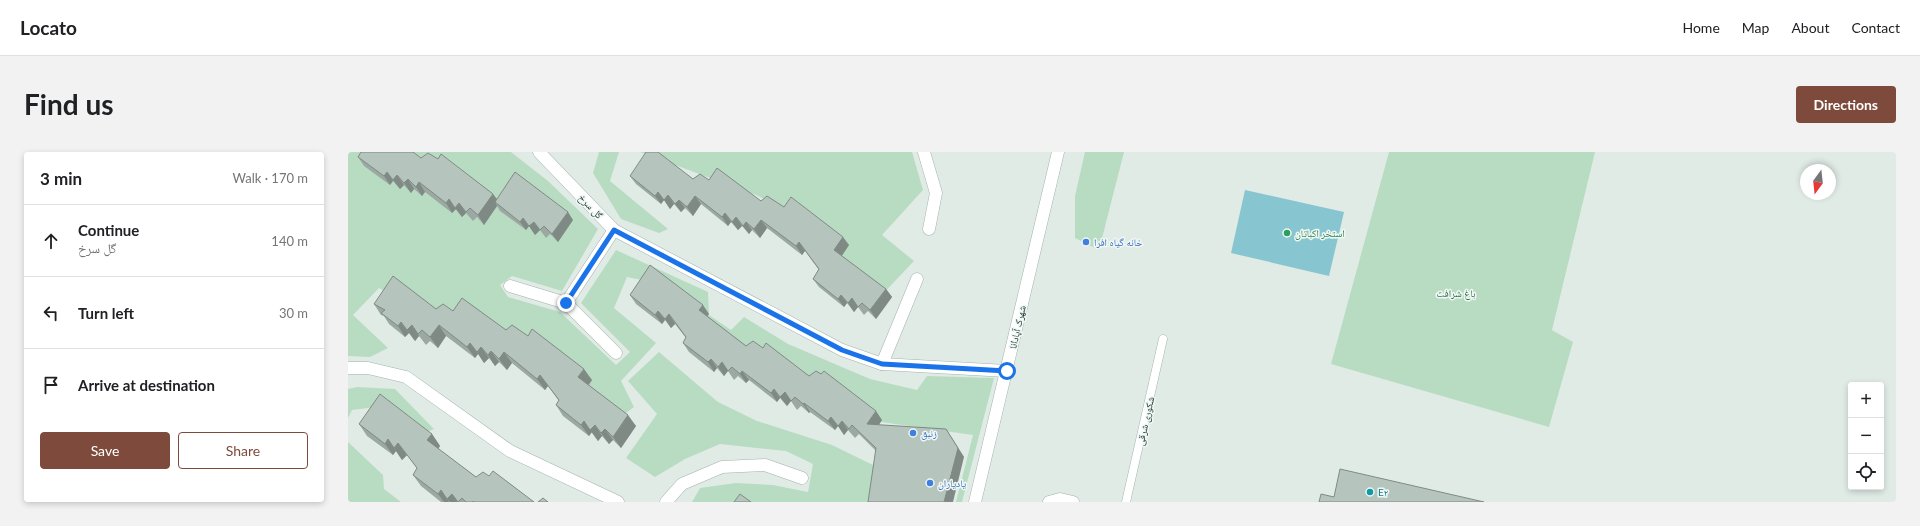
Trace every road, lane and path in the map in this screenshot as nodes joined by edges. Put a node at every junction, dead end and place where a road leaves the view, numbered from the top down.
1 (539, 152) edge
2 (924, 152) edge
3 (1058, 152) edge
4 (929, 229) dead end
5 (614, 230) junction
6 (917, 279) dead end
7 (510, 286) dead end
8 (566, 303) junction
9 (1163, 340) dead end
10 (616, 353) dead end
11 (882, 364) junction
12 (348, 368) edge
13 (1007, 371) junction
14 (802, 478) dead end
15 (618, 502) edge
16 (666, 502) edge
17 (975, 502) edge
18 (1049, 502) edge
19 (1073, 502) edge
20 (1126, 502) edge

1 - 5 street, گل سرخ
2 - 4 street
3 - 13 street, شهرک آپادانا
5 - 8 street
5 - 11 street, گل سرخ
6 - 11 street
7 - 8 street
8 - 10 street
9 - 20 lane, شکوری شرقی
11 - 13 street, گل سرخ
12 - 15 street
13 - 17 street, شهرک آپادانا
14 - 16 street
18 - 19 street

